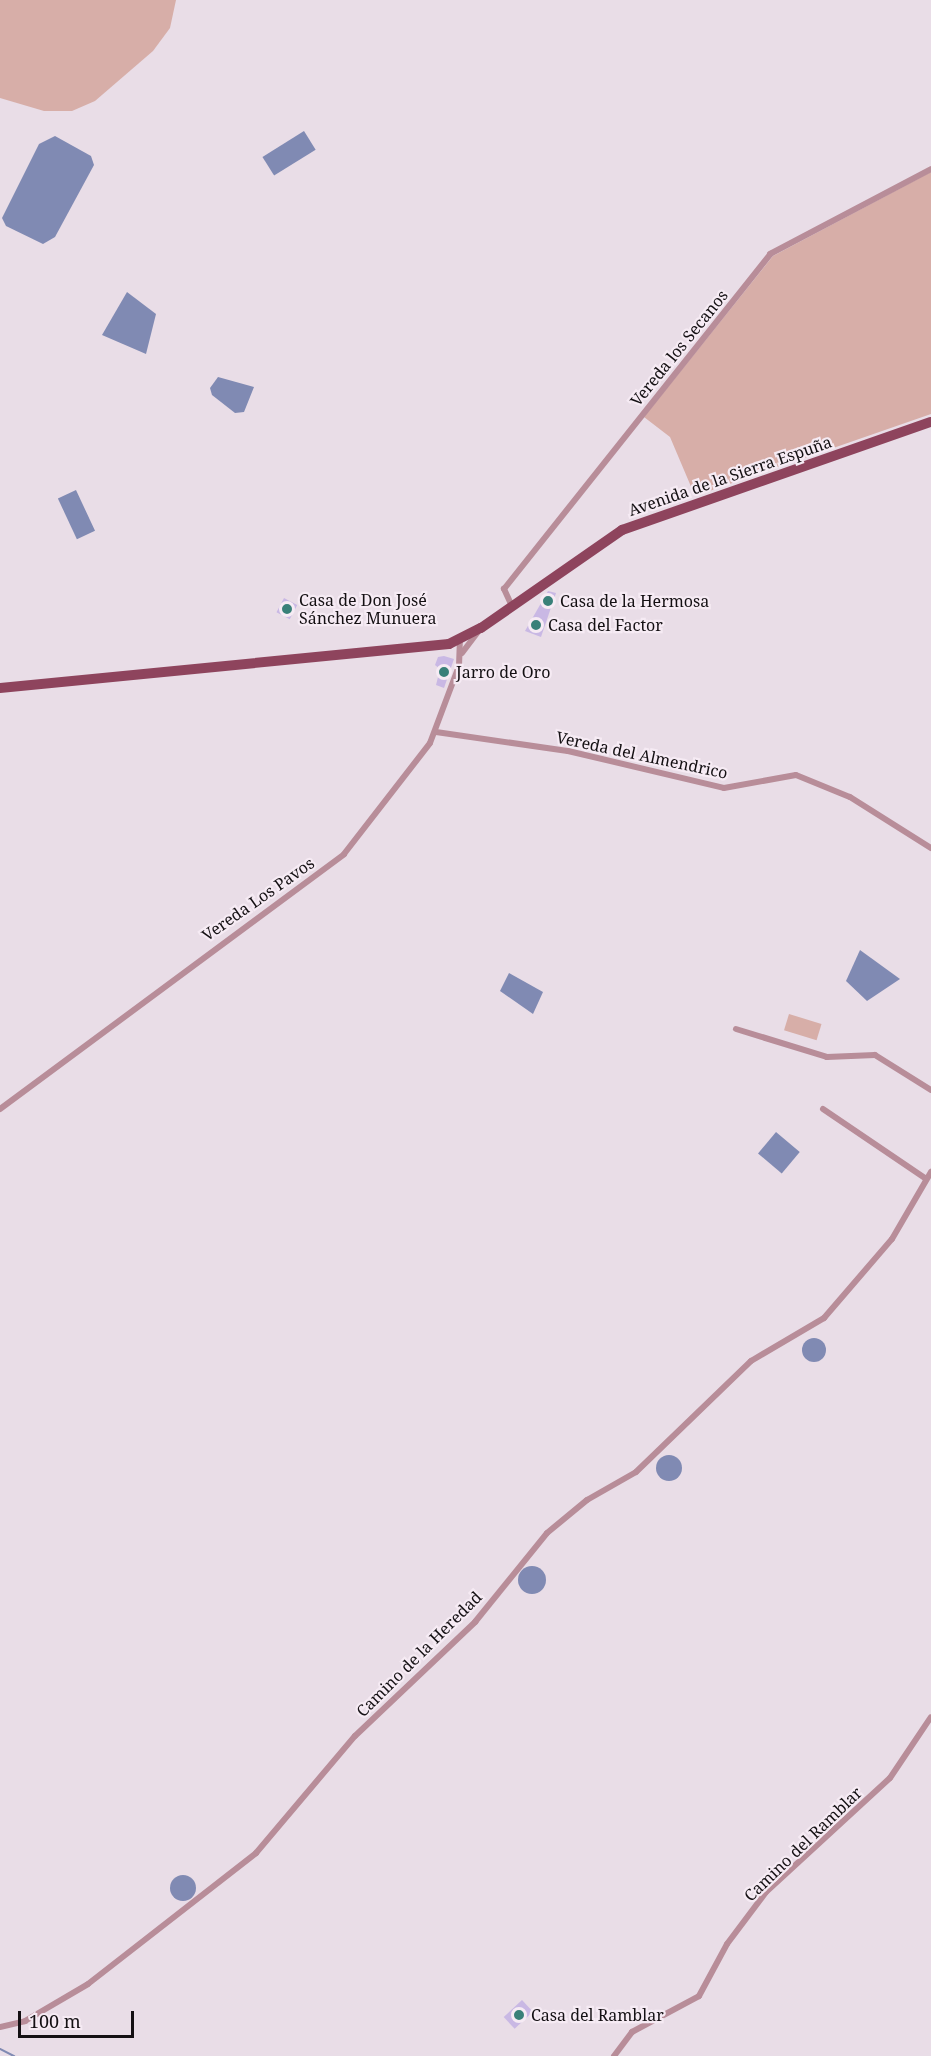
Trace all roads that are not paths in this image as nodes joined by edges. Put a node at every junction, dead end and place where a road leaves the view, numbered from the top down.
1 (931, 169) edge
2 (931, 422) edge
3 (511, 604) junction
4 (481, 628) junction
5 (460, 640) junction
6 (462, 653) junction
7 (0, 688) edge
8 (436, 732) junction
9 (931, 848) edge
10 (736, 1029) dead end
11 (931, 1090) edge
12 (0, 1109) edge
13 (823, 1109) dead end
14 (931, 1172) edge
15 (925, 1178) junction
16 (931, 1717) edge
17 (0, 2027) edge
18 (614, 2056) edge

1 - 3 street, Vereda los Secanos
2 - 3 main road, Avenida de la Sierra Espuña
3 - 4 main road, Avenida de la Sierra Espuña
4 - 5 main road, Avenida de la Sierra Espuña
4 - 6 street
5 - 6 street
5 - 7 main road, Avenida de la Sierra Espuña
6 - 8 street, Vereda Los Pavos
8 - 9 street, Vereda del Almendrico
8 - 12 street, Vereda Los Pavos
10 - 11 street
13 - 15 street
14 - 15 street, Camino de la Heredad
15 - 17 street, Camino de la Heredad
16 - 18 street, Camino del Ramblar

